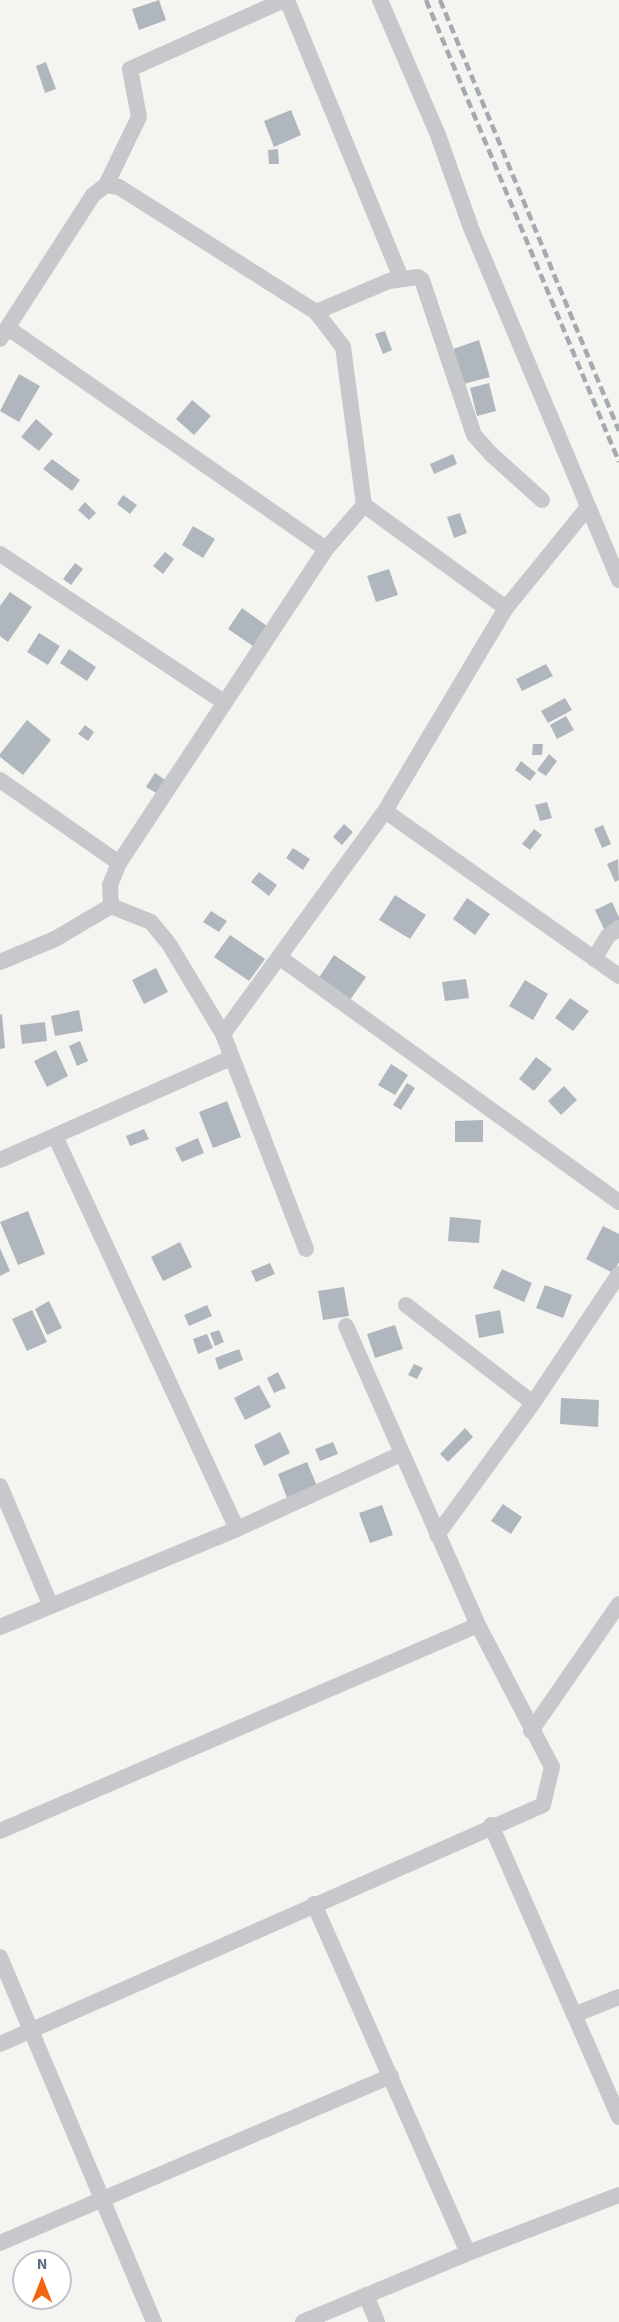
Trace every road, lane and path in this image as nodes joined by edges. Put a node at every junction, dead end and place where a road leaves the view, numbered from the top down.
1 (381, 0) edge
2 (106, 185) junction
3 (401, 278) junction
4 (316, 312) junction
5 (4, 334) edge
6 (542, 500) dead end
7 (364, 505) junction
8 (588, 507) junction
9 (326, 549) junction
10 (0, 554) edge
11 (619, 580) edge
12 (506, 608) junction
13 (224, 702) junction
14 (0, 780) edge
15 (385, 811) junction
16 (118, 863) junction
17 (111, 906) junction
18 (619, 928) edge
19 (279, 957) junction
20 (594, 959) junction
21 (0, 962) edge
22 (619, 976) edge
23 (223, 1034) junction
24 (231, 1058) junction
25 (55, 1136) junction
26 (0, 1160) edge
27 (619, 1202) edge
28 (306, 1249) dead end
29 (619, 1274) edge
30 (406, 1305) dead end
31 (346, 1326) dead end
32 (533, 1403) junction
33 (402, 1454) junction
34 (0, 1486) edge
35 (237, 1528) junction
36 (437, 1535) junction
37 (619, 1604) edge
38 (51, 1606) junction
39 (478, 1625) junction
40 (0, 1628) edge
41 (531, 1731) junction
42 (491, 1825) junction
43 (0, 1831) edge
44 (314, 1905) junction
45 (0, 1957) edge
46 (619, 1997) edge
47 (574, 2015) junction
48 (31, 2031) junction
49 (0, 2044) edge
50 (391, 2076) junction
51 (619, 2117) edge
52 (619, 2195) edge
53 (104, 2200) junction
54 (0, 2243) edge
55 (468, 2253) junction
56 (366, 2295) junction
57 (154, 2322) edge
58 (303, 2322) edge
59 (377, 2322) edge

1 - 8 street
2 - 3 street
2 - 4 street
2 - 5 street
3 - 4 street
3 - 6 street
4 - 7 street
5 - 9 street
7 - 9 street
7 - 12 street
8 - 11 street
8 - 12 street
9 - 13 street
10 - 13 street
12 - 15 street
13 - 16 street
14 - 16 street
15 - 19 street
15 - 20 street
16 - 17 street
17 - 21 street
17 - 23 street
18 - 20 street
19 - 23 street
19 - 27 street
20 - 22 street
23 - 24 street
24 - 25 street
24 - 28 street
25 - 26 street
25 - 35 street
29 - 32 street
30 - 32 street
31 - 33 street
32 - 36 street
33 - 35 street
33 - 36 street
34 - 38 street
35 - 38 street
36 - 39 street
37 - 41 street
38 - 40 street
39 - 41 street
39 - 43 street
41 - 42 street
42 - 44 street
42 - 47 street
44 - 48 street
44 - 50 street
45 - 48 street
46 - 47 street
47 - 51 street
48 - 49 street
48 - 53 street
50 - 53 street
50 - 55 street
52 - 55 street
53 - 54 street
53 - 57 street
55 - 56 street
56 - 58 street
56 - 59 street

